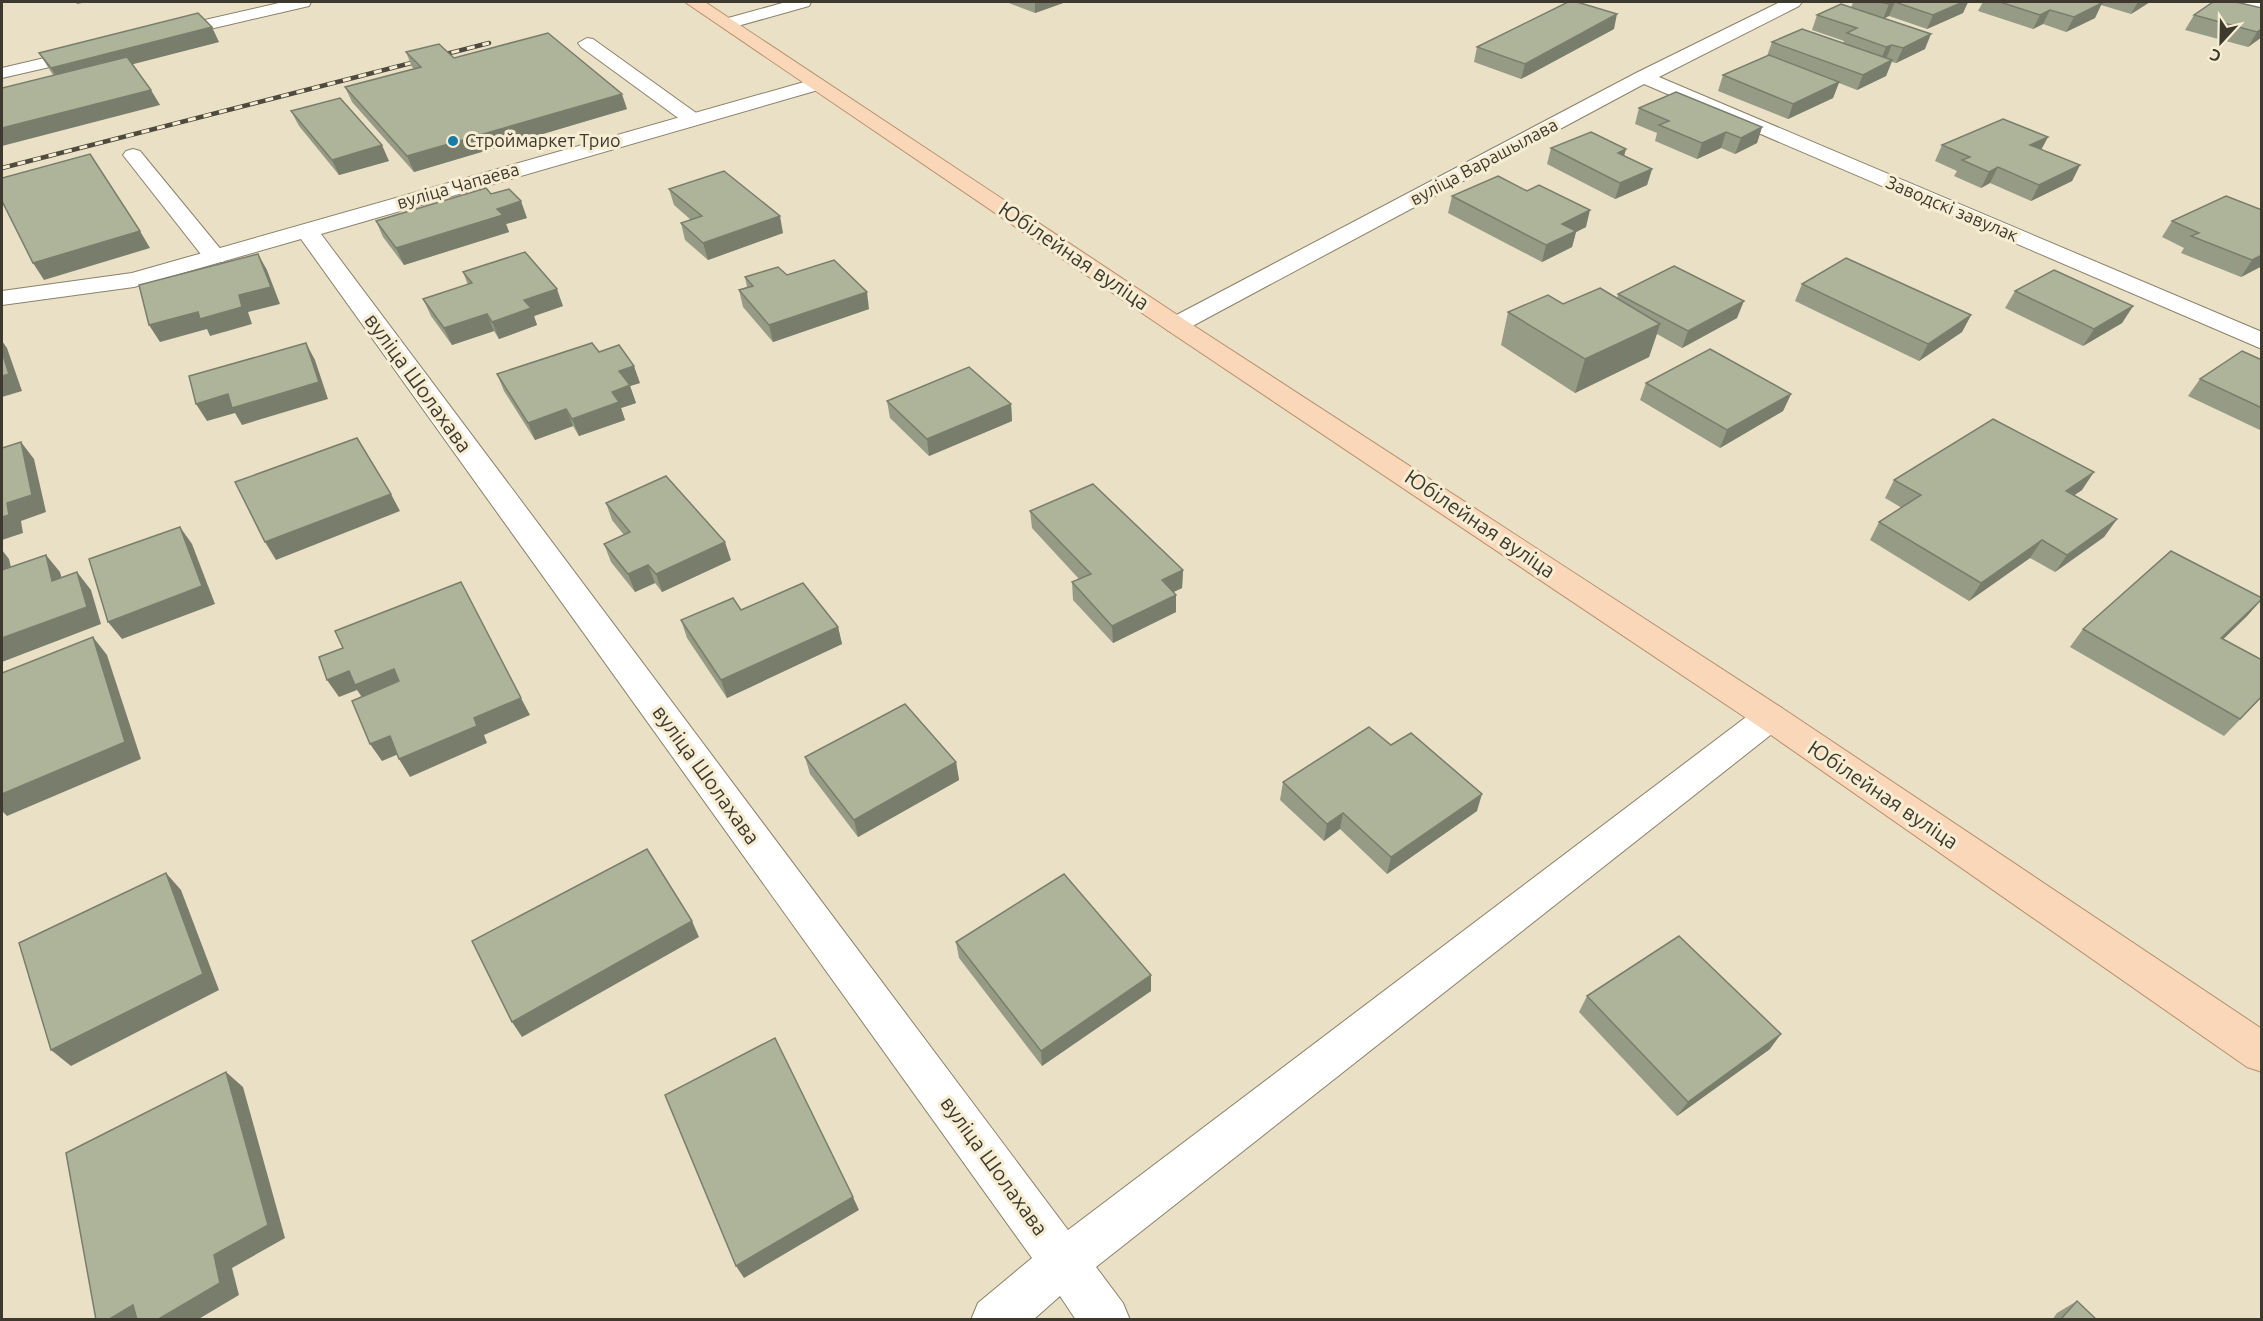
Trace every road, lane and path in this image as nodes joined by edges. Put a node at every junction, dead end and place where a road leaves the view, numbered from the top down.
1 (303, 2) edge
2 (694, 2) edge
3 (803, 2) edge
4 (1793, 2) edge
5 (2248, 2) edge
6 (2262, 5) edge
7 (727, 24) junction
8 (153, 37) edge
9 (587, 43) dead end
10 (106, 48) edge
11 (2, 73) edge
12 (1643, 77) junction
13 (818, 84) junction
14 (692, 119) junction
15 (134, 154) dead end
16 (306, 230) junction
17 (215, 257) junction
18 (2, 298) edge
19 (1176, 325) junction
20 (2262, 341) edge
21 (1770, 717) junction
22 (2262, 1053) edge
23 (1064, 1262) junction
24 (995, 1320) edge
25 (1106, 1320) edge

1 - 8 lane
2 - 7 main road, Юбілейная вуліца
3 - 7 lane
4 - 12 street, вуліца Варашылава
5 - 6 street
7 - 13 main road, Юбілейная вуліца
9 - 14 lane
10 - 11 lane
12 - 19 street, вуліца Варашылава
12 - 20 street, Заводскі завулак
13 - 14 street, вуліца Чапаева
13 - 19 main road, Юбілейная вуліца
14 - 16 street, вуліца Чапаева
15 - 17 lane
16 - 17 street, вуліца Чапаева
16 - 23 street, вуліца Шолахава
17 - 18 street, вуліца Чапаева
19 - 21 main road, Юбілейная вуліца
21 - 22 main road, Юбілейная вуліца
21 - 23 street
23 - 24 street
23 - 25 street, вуліца Шолахава

